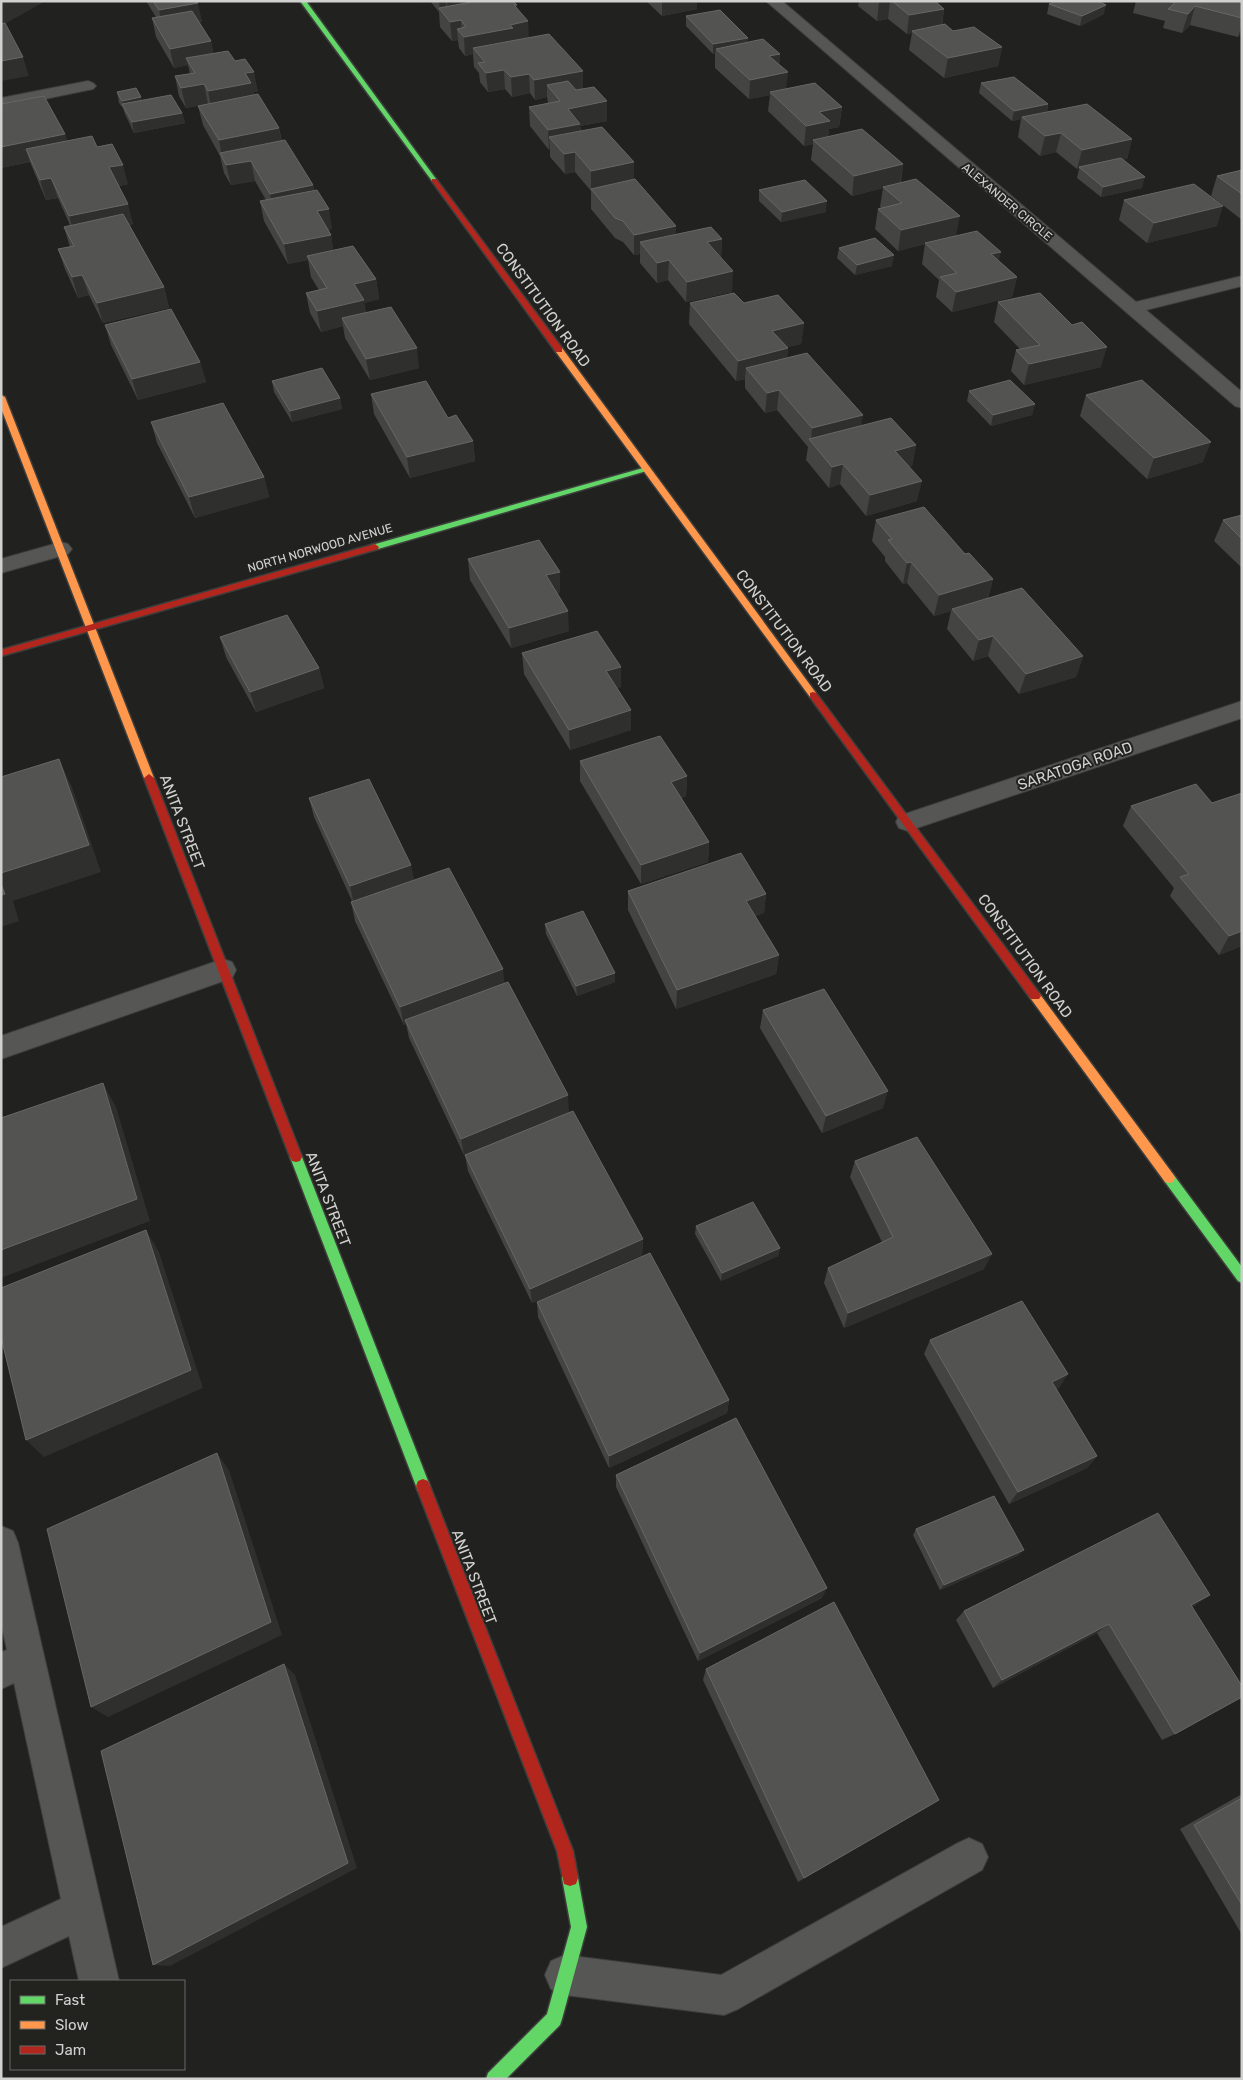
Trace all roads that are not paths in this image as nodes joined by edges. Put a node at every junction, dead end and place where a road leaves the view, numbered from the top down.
1 (303, 1) edge
2 (773, 1) edge
3 (88, 86) dead end
4 (1, 103) edge
5 (1242, 281) edge
6 (1133, 308) junction
7 (1, 397) edge
8 (1242, 402) edge
9 (646, 470) junction
10 (62, 550) junction
11 (1, 566) edge
12 (91, 628) junction
13 (1, 653) edge
14 (1242, 709) edge
15 (908, 822) junction
16 (223, 970) junction
17 (1, 1048) edge
18 (1242, 1277) edge
19 (1, 1543) edge
20 (14, 1665) edge
21 (969, 1857) dead end
22 (82, 1909) junction
23 (1, 1948) edge
24 (565, 1975) junction
25 (99, 1980) edge
26 (494, 2079) edge

1 - 9 street, CONSTITUTION ROAD
2 - 6 street, ALEXANDER CIRCLE
3 - 4 street
5 - 6 street
6 - 8 street, ALEXANDER CIRCLE
7 - 10 street, ANITA STREET
9 - 12 street, NORTH NORWOOD AVENUE
9 - 15 street, CONSTITUTION ROAD
10 - 11 street
10 - 12 street, ANITA STREET
12 - 13 street, NORTH NORWOOD AVENUE
12 - 16 street, ANITA STREET
14 - 15 street, SARATOGA ROAD
15 - 18 street, CONSTITUTION ROAD
16 - 17 street
16 - 24 street, ANITA STREET
19 - 20 street
20 - 22 street
21 - 24 street
22 - 23 street
22 - 25 street
24 - 26 street, ANITA STREET

